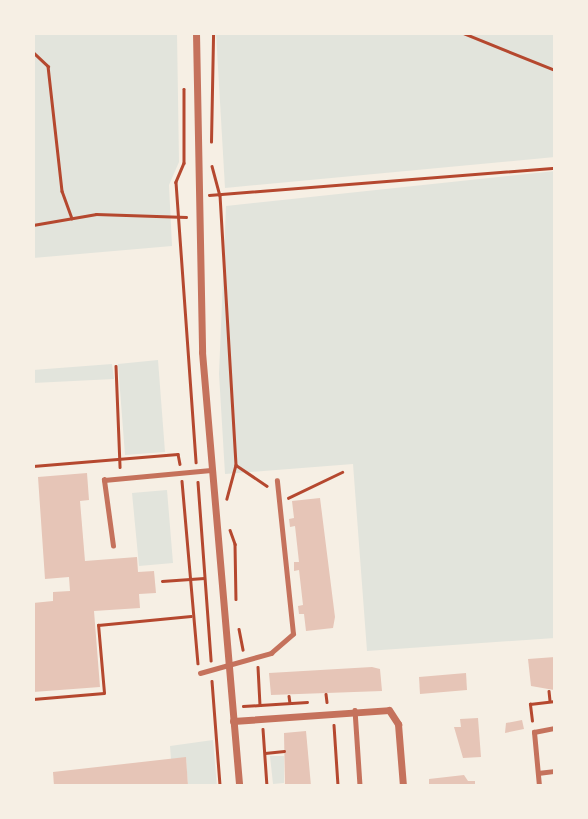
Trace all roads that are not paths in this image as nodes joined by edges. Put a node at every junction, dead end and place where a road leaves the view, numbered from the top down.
1 (196, 33) edge
2 (212, 470) junction
3 (276, 481) dead end
4 (113, 546) dead end
5 (229, 668) junction
6 (200, 673) road end
7 (355, 709) junction
8 (233, 720) junction
9 (555, 729) edge
10 (555, 771) edge
11 (538, 773) junction
12 (239, 786) edge
13 (360, 786) edge
14 (403, 786) edge
15 (539, 786) edge

1 - 2 street
2 - 4 lane
2 - 5 street
3 - 5 lane
5 - 6 lane
5 - 8 street
7 - 8 street
7 - 13 lane
7 - 14 street
8 - 12 street
9 - 11 lane
10 - 11 lane
11 - 15 lane

